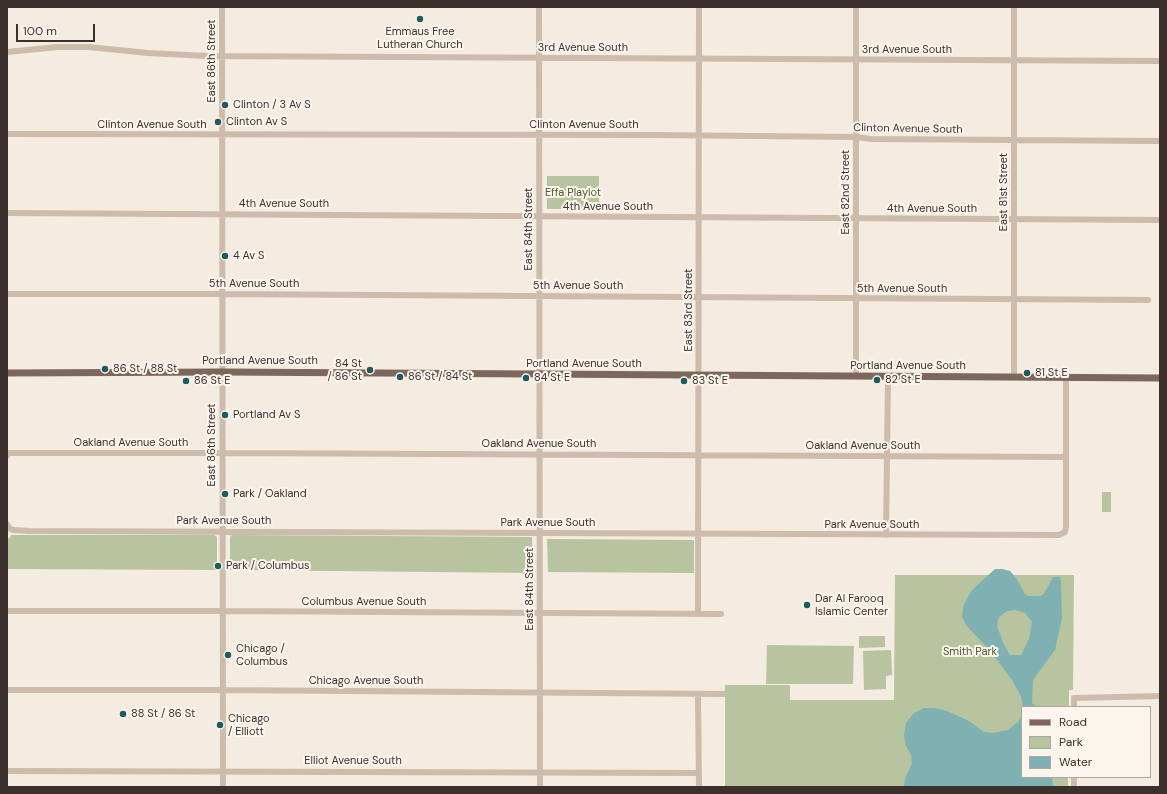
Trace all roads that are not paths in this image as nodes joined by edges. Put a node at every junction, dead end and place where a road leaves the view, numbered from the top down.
1 (222, 7) edge
2 (539, 7) edge
3 (699, 7) edge
4 (856, 7) edge
5 (1014, 7) edge
6 (7, 52) edge
7 (222, 56) junction
8 (539, 58) junction
9 (699, 59) junction
10 (856, 60) junction
11 (1014, 61) junction
12 (1160, 61) edge
13 (7, 134) edge
14 (222, 135) junction
15 (539, 135) junction
16 (699, 136) junction
17 (856, 137) junction
18 (1014, 140) junction
19 (1160, 141) edge
20 (7, 213) edge
21 (222, 214) junction
22 (540, 216) junction
23 (699, 218) junction
24 (856, 219) junction
25 (1014, 220) junction
26 (1160, 220) edge
27 (7, 294) edge
28 (222, 294) junction
29 (540, 296) junction
30 (699, 297) junction
31 (856, 299) junction
32 (1014, 299) junction
33 (1148, 300) dead end
34 (7, 372) edge
35 (222, 372) junction
36 (540, 374) junction
37 (698, 375) junction
38 (856, 376) junction
39 (888, 377) junction
40 (1014, 377) junction
41 (1066, 378) junction
42 (1160, 378) edge
43 (222, 453) junction
44 (10, 454) edge
45 (540, 454) junction
46 (698, 455) junction
47 (888, 457) junction
48 (1066, 457) junction
49 (7, 524) edge
50 (222, 531) junction
51 (540, 533) junction
52 (698, 534) junction
53 (886, 535) junction
54 (7, 611) edge
55 (223, 611) junction
56 (540, 613) junction
57 (698, 614) junction
58 (721, 614) dead end
59 (7, 690) edge
60 (223, 690) junction
61 (540, 692) junction
62 (698, 694) junction
63 (724, 694) dead end
64 (1160, 696) edge
65 (1074, 706) edge
66 (7, 771) edge
67 (223, 771) junction
68 (540, 772) junction
69 (699, 773) junction
70 (223, 787) edge
71 (540, 787) edge
72 (699, 787) edge

1 - 7 street, East 86th Street
2 - 8 street, East 84th Street
3 - 9 street, East 83rd Street
4 - 10 street, East 82nd Street
5 - 11 street, East 81st Street
6 - 7 street, 3rd Avenue South
7 - 8 street, 3rd Avenue South
7 - 14 street, East 86th Street
8 - 9 street, 3rd Avenue South
8 - 15 street, East 84th Street
9 - 10 street, 3rd Avenue South
9 - 16 street, East 83rd Street
10 - 11 street, 3rd Avenue South
10 - 17 street, East 82nd Street
11 - 12 street, 3rd Avenue South
11 - 18 street, East 81st Street
13 - 14 street, Clinton Avenue South
14 - 15 street, Clinton Avenue South
14 - 21 street, East 86th Street
15 - 16 street, Clinton Avenue South
15 - 22 street, East 84th Street
16 - 17 street, Clinton Avenue South
16 - 23 street, East 83rd Street
17 - 18 street, Clinton Avenue South
17 - 24 street, East 82nd Street
18 - 19 street, Clinton Avenue South
18 - 25 street, East 81st Street
20 - 21 street, 4th Avenue South
21 - 22 street, 4th Avenue South
21 - 28 street, East 86th Street
22 - 23 street, 4th Avenue South
22 - 29 street, East 84th Street
23 - 24 street, 4th Avenue South
23 - 30 street, East 83rd Street
24 - 25 street, 4th Avenue South
24 - 31 street, East 82nd Street
25 - 26 street, 4th Avenue South
25 - 32 street, East 81st Street
27 - 28 street, 5th Avenue South
28 - 29 street, 5th Avenue South
28 - 35 street, East 86th Street
29 - 30 street, 5th Avenue South
29 - 36 street, East 84th Street
30 - 31 street, 5th Avenue South
30 - 37 street, East 83rd Street
31 - 32 street, 5th Avenue South
31 - 38 street, East 82nd Street
32 - 33 street, 5th Avenue South
32 - 40 street, East 81st Street
34 - 35 main road, Portland Avenue South
35 - 36 main road, Portland Avenue South
35 - 43 street, East 86th Street
36 - 37 main road, Portland Avenue South
36 - 45 street, East 84th Street
37 - 38 main road, Portland Avenue South
37 - 46 street, East 83rd Street
38 - 39 main road, Portland Avenue South
39 - 40 main road, Portland Avenue South
39 - 47 street
40 - 41 main road, Portland Avenue South
41 - 42 main road, Portland Avenue South
41 - 48 street
43 - 44 street, Oakland Avenue South
43 - 45 street, Oakland Avenue South
43 - 50 street, East 86th Street
45 - 46 street, Oakland Avenue South
45 - 51 street, East 84th Street
46 - 47 street, Oakland Avenue South
46 - 52 street, East 83rd Street
47 - 48 street, Oakland Avenue South
47 - 53 street
48 - 53 street, Park Avenue South
49 - 50 street, Park Avenue South
50 - 51 street, Park Avenue South
50 - 55 street, East 86th Street
51 - 52 street, Park Avenue South
51 - 56 street, East 84th Street
52 - 53 street, Park Avenue South
52 - 57 street, East 83rd Street
54 - 55 street, Columbus Avenue South
55 - 56 street, Columbus Avenue South
55 - 60 street, East 86th Street
56 - 57 street, Columbus Avenue South
56 - 61 street, East 84th Street
57 - 58 street, Columbus Avenue South
59 - 60 street, Chicago Avenue South
60 - 61 street, Chicago Avenue South
60 - 67 street, East 86th Street
61 - 62 street, Chicago Avenue South
61 - 68 street, East 84th Street
62 - 63 street, Chicago Avenue South
62 - 69 street
64 - 65 street
66 - 67 street, Elliot Avenue South
67 - 68 street, Elliot Avenue South
67 - 70 street, East 86th Street
68 - 69 street, Elliot Avenue South
68 - 71 street, East 84th Street
69 - 72 street

